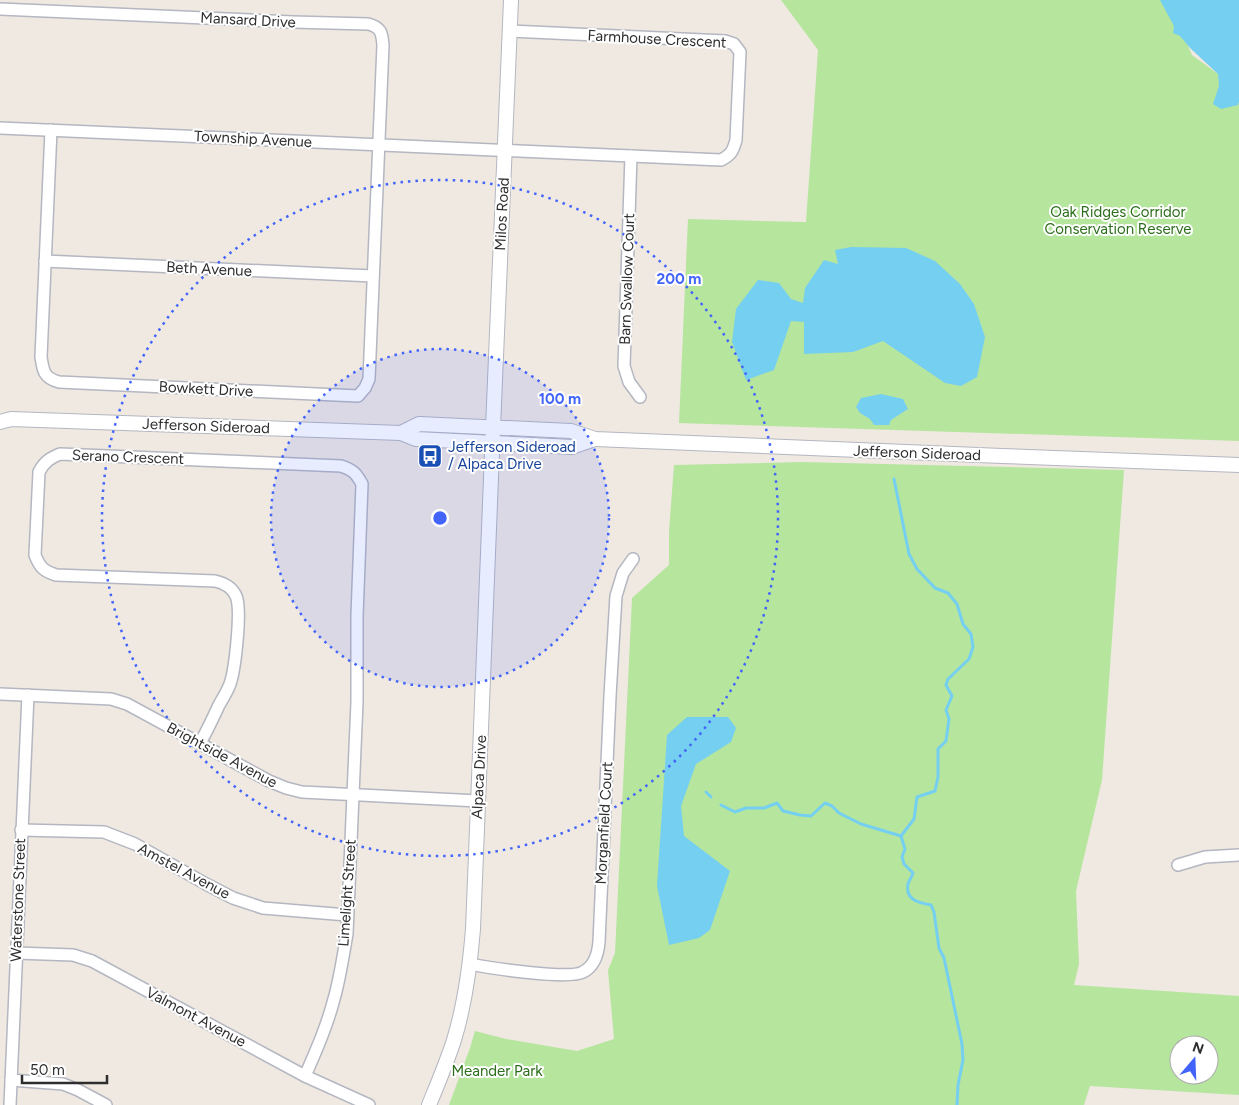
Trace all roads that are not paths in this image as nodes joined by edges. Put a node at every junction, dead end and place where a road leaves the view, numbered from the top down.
1 (511, 0) edge
2 (0, 9) edge
3 (510, 31) junction
4 (0, 128) edge
5 (51, 130) junction
6 (379, 145) junction
7 (505, 150) junction
8 (631, 156) junction
9 (45, 261) junction
10 (374, 276) junction
11 (640, 397) dead end
12 (4, 417) edge
13 (493, 428) junction
14 (401, 433) junction
15 (595, 439) junction
16 (492, 444) junction
17 (1239, 465) edge
18 (633, 559) dead end
19 (0, 694) edge
20 (28, 695) junction
21 (200, 744) junction
22 (353, 794) junction
23 (478, 800) junction
24 (21, 830) junction
25 (1239, 855) edge
26 (1178, 865) dead end
27 (347, 915) junction
28 (16, 953) junction
29 (470, 964) junction
30 (305, 1076) junction
31 (11, 1080) junction
32 (10, 1105) edge
33 (106, 1105) edge
34 (370, 1105) edge
35 (429, 1105) edge

1 - 3 street, Milos Road
2 - 6 street, Mansard Drive
3 - 7 street, Milos Road
3 - 8 street, Farmhouse Crescent
4 - 5 street, Township Avenue
5 - 6 street, Township Avenue
5 - 9 street, Bowkett Drive
6 - 7 street, Township Avenue
6 - 10 street, Bowkett Drive
7 - 8 street, Farmhouse Crescent
7 - 13 street, Milos Road
8 - 11 street, Barn Swallow Court
9 - 10 street, Beth Avenue
9 - 10 street, Bowkett Drive
12 - 14 street, Jefferson Sideroad
13 - 14 street, Jefferson Sideroad
13 - 15 street, Jefferson Sideroad
13 - 16 street, Milos Road
14 - 16 street, Jefferson Sideroad
15 - 16 street, Jefferson Sideroad
15 - 17 street, Jefferson Sideroad
16 - 23 street, Alpaca Drive
18 - 29 street, Morganfield Court
19 - 20 street, Brightside Avenue
20 - 21 street, Brightside Avenue
20 - 24 street, Waterstone Street
21 - 22 street, Brightside Avenue
21 - 22 street, Serano Crescent
22 - 23 street, Brightside Avenue
22 - 27 street, Limelight Street
23 - 29 street, Alpaca Drive
24 - 27 street, Amstel Avenue
24 - 28 street, Waterstone Street
25 - 26 street
27 - 30 street, Limelight Street
28 - 30 street, Valmont Avenue
28 - 31 street, Waterstone Street
29 - 35 street, Alpaca Drive
30 - 34 street, Valmont Avenue
31 - 32 street, Waterstone Street
31 - 33 street

